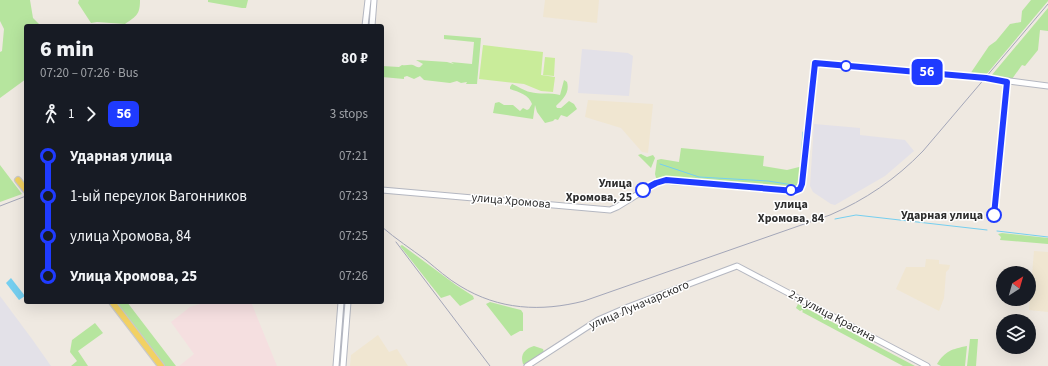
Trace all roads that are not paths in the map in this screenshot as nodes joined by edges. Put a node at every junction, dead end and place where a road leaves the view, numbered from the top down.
1 (368, 0) edge
2 (374, 0) edge
3 (365, 24) edge
4 (372, 24) edge
5 (1048, 86) edge
6 (18, 180) dead end
7 (24, 188) edge
8 (384, 190) edge
9 (737, 266) joint
10 (111, 304) edge
11 (113, 304) edge
12 (341, 304) edge
13 (348, 304) edge
14 (134, 332) junction
15 (336, 358) junction
16 (344, 358) junction
17 (158, 366) edge
18 (161, 366) edge
19 (336, 366) edge
20 (343, 366) edge
21 (527, 366) edge
22 (927, 366) edge

1 - 3 main road
2 - 4 main road
5 - 8 main road, улица Хромова
6 - 7 main road
9 - 21 main road, улица Луначарского
9 - 22 main road, 2-я улица Красина
10 - 14 main road
11 - 14 main road
12 - 15 main road
13 - 16 main road
14 - 17 main road
14 - 18 main road
15 - 16 main road
15 - 19 main road
16 - 20 main road

